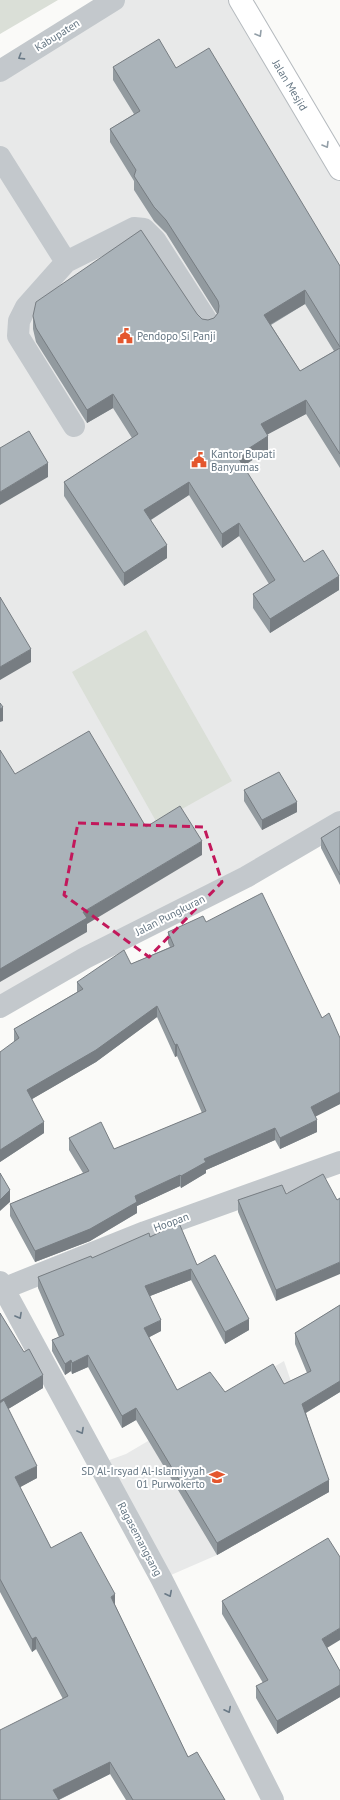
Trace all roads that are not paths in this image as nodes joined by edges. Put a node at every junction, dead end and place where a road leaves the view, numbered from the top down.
1 (114, 0) edge
2 (240, 0) edge
3 (0, 71) edge
4 (0, 158) edge
5 (340, 170) edge
6 (66, 262) junction
7 (207, 321) edge
8 (74, 426) dead end
9 (340, 822) edge
10 (0, 1008) edge
11 (340, 1162) edge
12 (1, 1287) edge
13 (273, 1800) edge

1 -> 3 street, Kabupaten
2 -> 5 main road, Jalan Mesjid
4 - 6 street
6 - 7 street
6 - 8 street
9 - 10 street, Jalan Pungkuran
11 - 12 street, Hoopan
12 -> 13 street, Ragasemangsang

